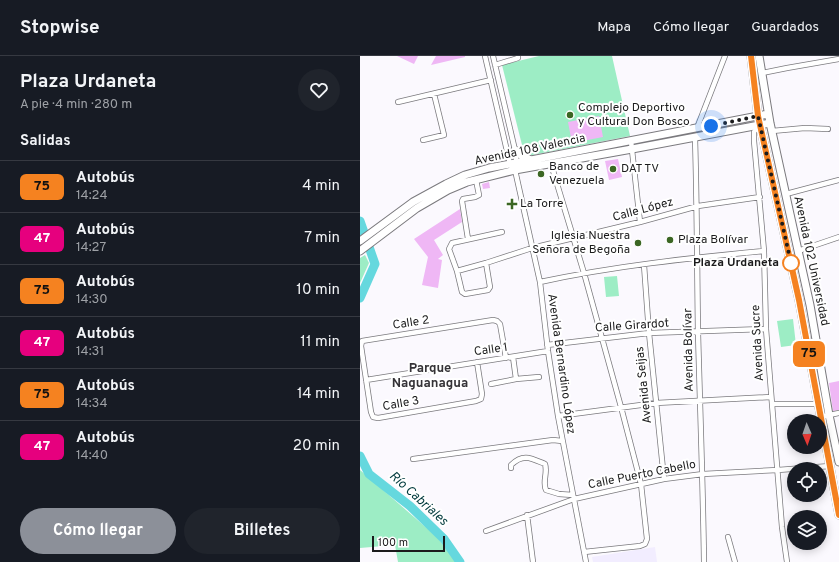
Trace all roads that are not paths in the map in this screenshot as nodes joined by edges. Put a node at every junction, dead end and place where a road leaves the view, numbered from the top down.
1 (485, 56) edge
2 (493, 56) edge
3 (518, 56) edge
4 (726, 56) edge
5 (759, 56) edge
6 (750, 57) edge
7 (839, 59) edge
8 (495, 65) junction
9 (762, 73) junction
10 (491, 80) junction
11 (434, 94) junction
12 (398, 102) dead end
13 (768, 114) junction
14 (758, 116) junction
15 (770, 123) junction
16 (760, 124) junction
17 (697, 128) junction
18 (828, 129) dead end
19 (772, 131) junction
20 (695, 138) junction
21 (423, 140) dead end
22 (631, 141) junction
23 (632, 149) junction
24 (515, 150) junction
25 (531, 160) junction
26 (551, 164) junction
27 (514, 166) junction
28 (476, 180) junction
29 (839, 180) edge
30 (786, 194) junction
31 (760, 197) junction
32 (698, 206) junction
33 (640, 222) junction
34 (379, 231) junction
35 (502, 232) dead end
36 (839, 237) edge
37 (573, 238) junction
38 (468, 239) junction
39 (362, 245) edge
40 (532, 248) junction
41 (764, 251) junction
42 (798, 251) junction
43 (697, 258) junction
44 (486, 263) junction
45 (644, 265) junction
46 (457, 271) junction
47 (584, 273) junction
48 (540, 282) junction
49 (766, 329) junction
50 (698, 332) junction
51 (649, 333) junction
52 (602, 337) junction
53 (547, 345) junction
54 (548, 351) junction
55 (513, 357) junction
56 (506, 358) junction
57 (477, 362) junction
58 (539, 377) dead end
59 (516, 378) junction
60 (366, 380) junction
61 (491, 384) dead end
62 (771, 396) junction
63 (700, 401) junction
64 (656, 403) junction
65 (827, 403) junction
66 (772, 404) junction
67 (818, 404) junction
68 (621, 407) junction
69 (839, 413) edge
70 (820, 414) edge
71 (829, 415) junction
72 (558, 416) junction
73 (562, 441) junction
74 (827, 451) edge
75 (413, 459) dead end
76 (839, 462) edge
77 (830, 466) junction
78 (511, 468) dead end
79 (778, 470) junction
80 (703, 474) junction
81 (664, 479) junction
82 (641, 484) junction
83 (573, 497) junction
84 (527, 515) junction
85 (839, 515) edge
86 (486, 531) dead end
87 (728, 537) dead end
88 (584, 552) junction
89 (533, 562) edge
90 (586, 562) edge
91 (704, 562) edge
92 (735, 562) edge
93 (787, 562) edge

1 - 10 street
2 - 8 street
3 - 8 street
4 - 17 street
5 - 9 main road, Avenida 102 Universidad
6 - 14 main road, Avenida 102 Universidad
7 - 9 street
8 - 24 street
9 - 13 main road, Avenida 102 Universidad
10 - 11 street
10 - 27 street
11 - 12 street
11 - 21 street
13 - 14 main road, Avenida 108 Valencia
13 - 15 main road, Avenida 102 Universidad
14 - 16 main road, Avenida 102 Universidad
14 - 17 main road, Avenida 108 Valencia
15 - 16 main road, Avenida 108 Valencia
15 - 19 main road, Avenida 102 Universidad
16 - 20 main road, Avenida 108 Valencia
16 - 31 street, Avenida Sucre
16 - 67 main road, Avenida 102 Universidad
17 - 22 main road, Avenida 108 Valencia
18 - 19 street
19 - 30 main road, Avenida 102 Universidad
20 - 23 main road, Avenida 108 Valencia
20 - 32 street, Avenida Bolívar
22 - 23 street
22 - 25 main road, Avenida 108 Valencia
23 - 26 main road, Avenida 108 Valencia
23 - 33 street
24 - 25 main road
24 - 27 street
25 - 27 main road, Avenida 108 Valencia
26 - 27 main road, Avenida 108 Valencia
26 - 37 street
27 - 28 main road, Avenida 108 Valencia
27 - 34 main road, Avenida 108 Valencia
27 - 40 street, Avenida Bernardino López
28 - 34 main road, Avenida 108 Valencia
28 - 38 street
29 - 30 street
30 - 42 main road, Avenida 102 Universidad
31 - 32 street, Calle López
31 - 41 street, Avenida Sucre
32 - 33 street, Calle López
32 - 43 street, Avenida Bolívar
33 - 37 street, Calle López
34 - 39 main road, Avenida 108 Valencia
35 - 38 street
36 - 42 street
37 - 40 street, Calle López
37 - 47 street
38 - 46 street
40 - 44 street, Calle López
40 - 48 street, Avenida Bernardino López
41 - 43 street
41 - 49 street, Avenida Sucre
42 - 65 main road, Avenida 102 Universidad
43 - 45 street
43 - 50 street, Avenida Bolívar
44 - 46 street, Calle López
44 - 46 street
45 - 47 street
45 - 51 street, Avenida Seijas
47 - 48 street
47 - 52 street
48 - 53 street, Avenida Bernardino López
49 - 50 street, Calle Girardot
49 - 62 street, Avenida Sucre
50 - 51 street, Calle Girardot
50 - 63 street, Avenida Bolívar
51 - 52 street, Calle Girardot
51 - 64 street, Avenida Seijas
52 - 53 street, Calle Girardot
52 - 68 street
53 - 54 street, Avenida Bernardino López
54 - 55 street, Calle 1
54 - 72 street, Avenida Bernardino López
55 - 56 street, Calle 1
55 - 59 street
56 - 57 street, Calle 1
56 - 60 street, Calle 2
57 - 60 street, Calle 1
57 - 60 street, Calle 3
58 - 59 street
59 - 61 street
62 - 63 street
62 - 66 street, Avenida Sucre
63 - 64 street
63 - 80 street, Avenida Bolívar
64 - 68 street
64 - 81 street, Avenida Seijas
65 - 67 street
65 - 71 main road, Avenida 102 Universidad
66 - 67 street
66 - 79 street, Avenida Sucre
67 - 70 main road, Avenida 102 Universidad
68 - 72 street
68 - 82 street
69 - 71 street
71 - 76 main road, Avenida 102 Universidad
72 - 73 street, Avenida Bernardino López
73 - 75 street
73 - 83 street, Avenida Bernardino López
74 - 77 main road, Avenida 102 Universidad
77 - 79 street, Calle Puerto Cabello
77 - 85 main road, Avenida 102 Universidad
78 - 83 street
79 - 80 street, Calle Puerto Cabello
79 - 93 street, Avenida Sucre
80 - 81 street, Calle Puerto Cabello
80 - 91 street, Avenida Bolívar
81 - 82 street, Calle Puerto Cabello
82 - 83 street, Calle Puerto Cabello
82 - 88 street
83 - 84 street, Calle Puerto Cabello
83 - 88 street, Avenida Bernardino López
84 - 86 street, Calle Puerto Cabello
84 - 89 street
87 - 92 street
88 - 90 street, Avenida Bernardino López

